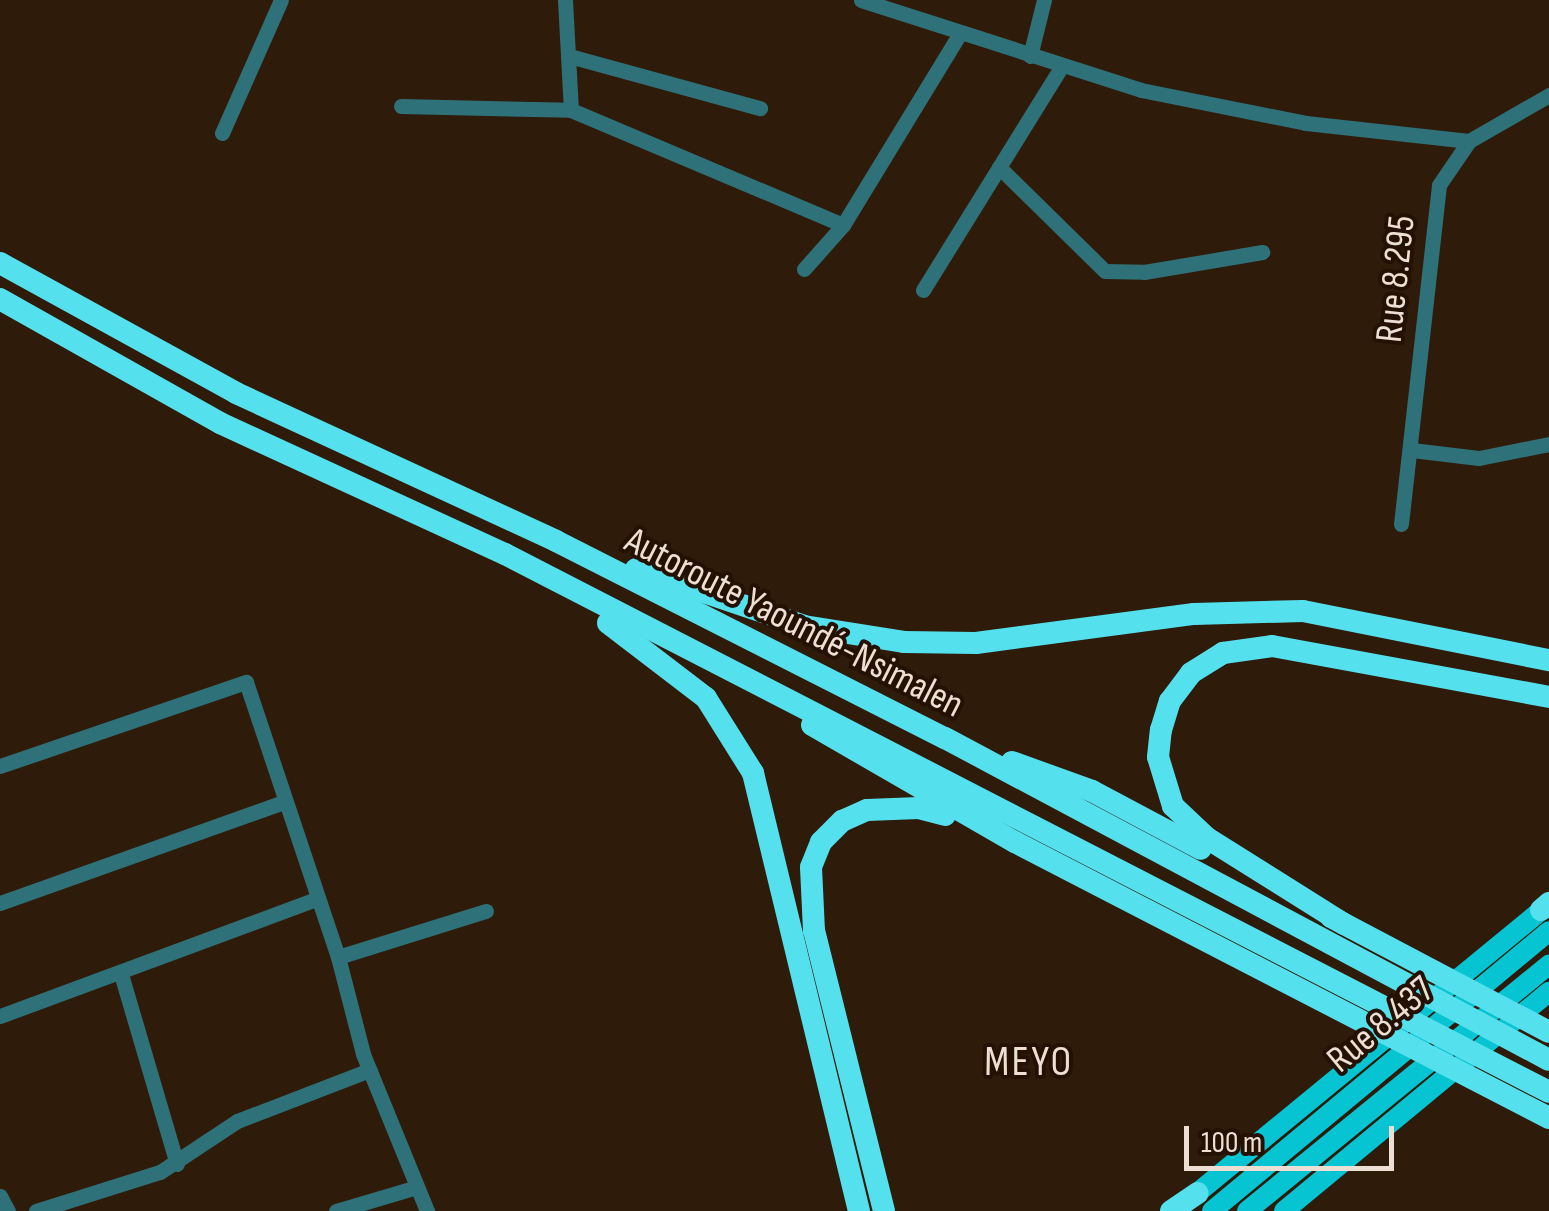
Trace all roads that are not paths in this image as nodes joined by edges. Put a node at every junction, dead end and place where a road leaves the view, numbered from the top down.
1 (281, 0) edge
2 (565, 0) edge
3 (861, 0) edge
4 (1044, 0) edge
5 (960, 33) junction
6 (1030, 56) junction
7 (573, 58) junction
8 (1062, 66) junction
9 (1549, 96) edge
10 (401, 106) dead end
11 (760, 108) dead end
12 (571, 110) junction
13 (222, 133) dead end
14 (1468, 142) junction
15 (1000, 167) junction
16 (843, 225) junction
17 (1262, 252) dead end
18 (0, 263) edge
19 (804, 269) dead end
20 (923, 290) dead end
21 (0, 299) edge
22 (1549, 444) edge
23 (1412, 450) junction
24 (1401, 524) dead end
25 (556, 541) junction
26 (505, 554) junction
27 (1549, 660) edge
28 (734, 673) junction
29 (1549, 698) edge
30 (945, 738) junction
31 (0, 766) edge
32 (283, 802) junction
33 (1015, 842) junction
34 (316, 899) junction
35 (0, 904) edge
36 (486, 911) dead end
37 (1547, 912) edge
38 (1344, 924) junction
39 (338, 957) junction
40 (121, 974) junction
41 (1545, 977) edge
42 (0, 1016) edge
43 (1549, 1032) edge
44 (1549, 1060) edge
45 (370, 1070) junction
46 (1549, 1092) edge
47 (1396, 1104) junction
48 (1549, 1118) edge
49 (177, 1164) junction
50 (417, 1186) junction
51 (0, 1196) edge
52 (1205, 1202) edge
53 (8, 1211) edge
54 (36, 1211) edge
55 (336, 1211) edge
56 (427, 1211) edge
57 (858, 1211) edge
58 (884, 1211) edge
59 (1173, 1211) edge
60 (1247, 1211) edge
61 (1284, 1211) edge

1 - 13 street
2 - 7 street
3 - 5 street
4 - 6 street
5 - 6 street
5 - 16 street
6 - 8 street
7 - 11 street
7 - 12 street
8 - 14 street
8 - 15 street
9 - 14 street, Rue 8.295
10 - 12 street
12 - 16 street
14 - 23 street, Rue 8.295
15 - 17 street
15 - 20 street
16 - 19 street
18 - 25 highway, Autoroute Yaoundé-Nsimalen
21 - 26 highway, Autoroute Yaoundé-Nsimalen
22 - 23 street
23 - 24 street, Rue 8.295
25 - 27 highway
25 - 30 highway, Autoroute Yaoundé-Nsimalen
26 - 28 highway, Autoroute Yaoundé-Nsimalen
26 - 57 highway
28 - 33 highway
28 - 46 highway, Autoroute Yaoundé-Nsimalen
29 - 38 highway
30 - 38 highway
30 - 44 highway, Autoroute Yaoundé-Nsimalen
31 - 32 street
32 - 34 street
32 - 35 street
33 - 48 highway
33 - 58 highway
34 - 39 street
34 - 40 street
36 - 39 street
37 - 52 main road
37 - 52 main road, Rue 8.437
38 - 43 highway
39 - 45 street
40 - 42 street
40 - 49 street
41 - 47 main road, Rue 8.437
45 - 49 street
45 - 50 street
47 - 60 main road, Rue 8.437
47 - 61 main road
49 - 54 street
50 - 55 street
50 - 56 street
51 - 53 street
52 - 59 highway

